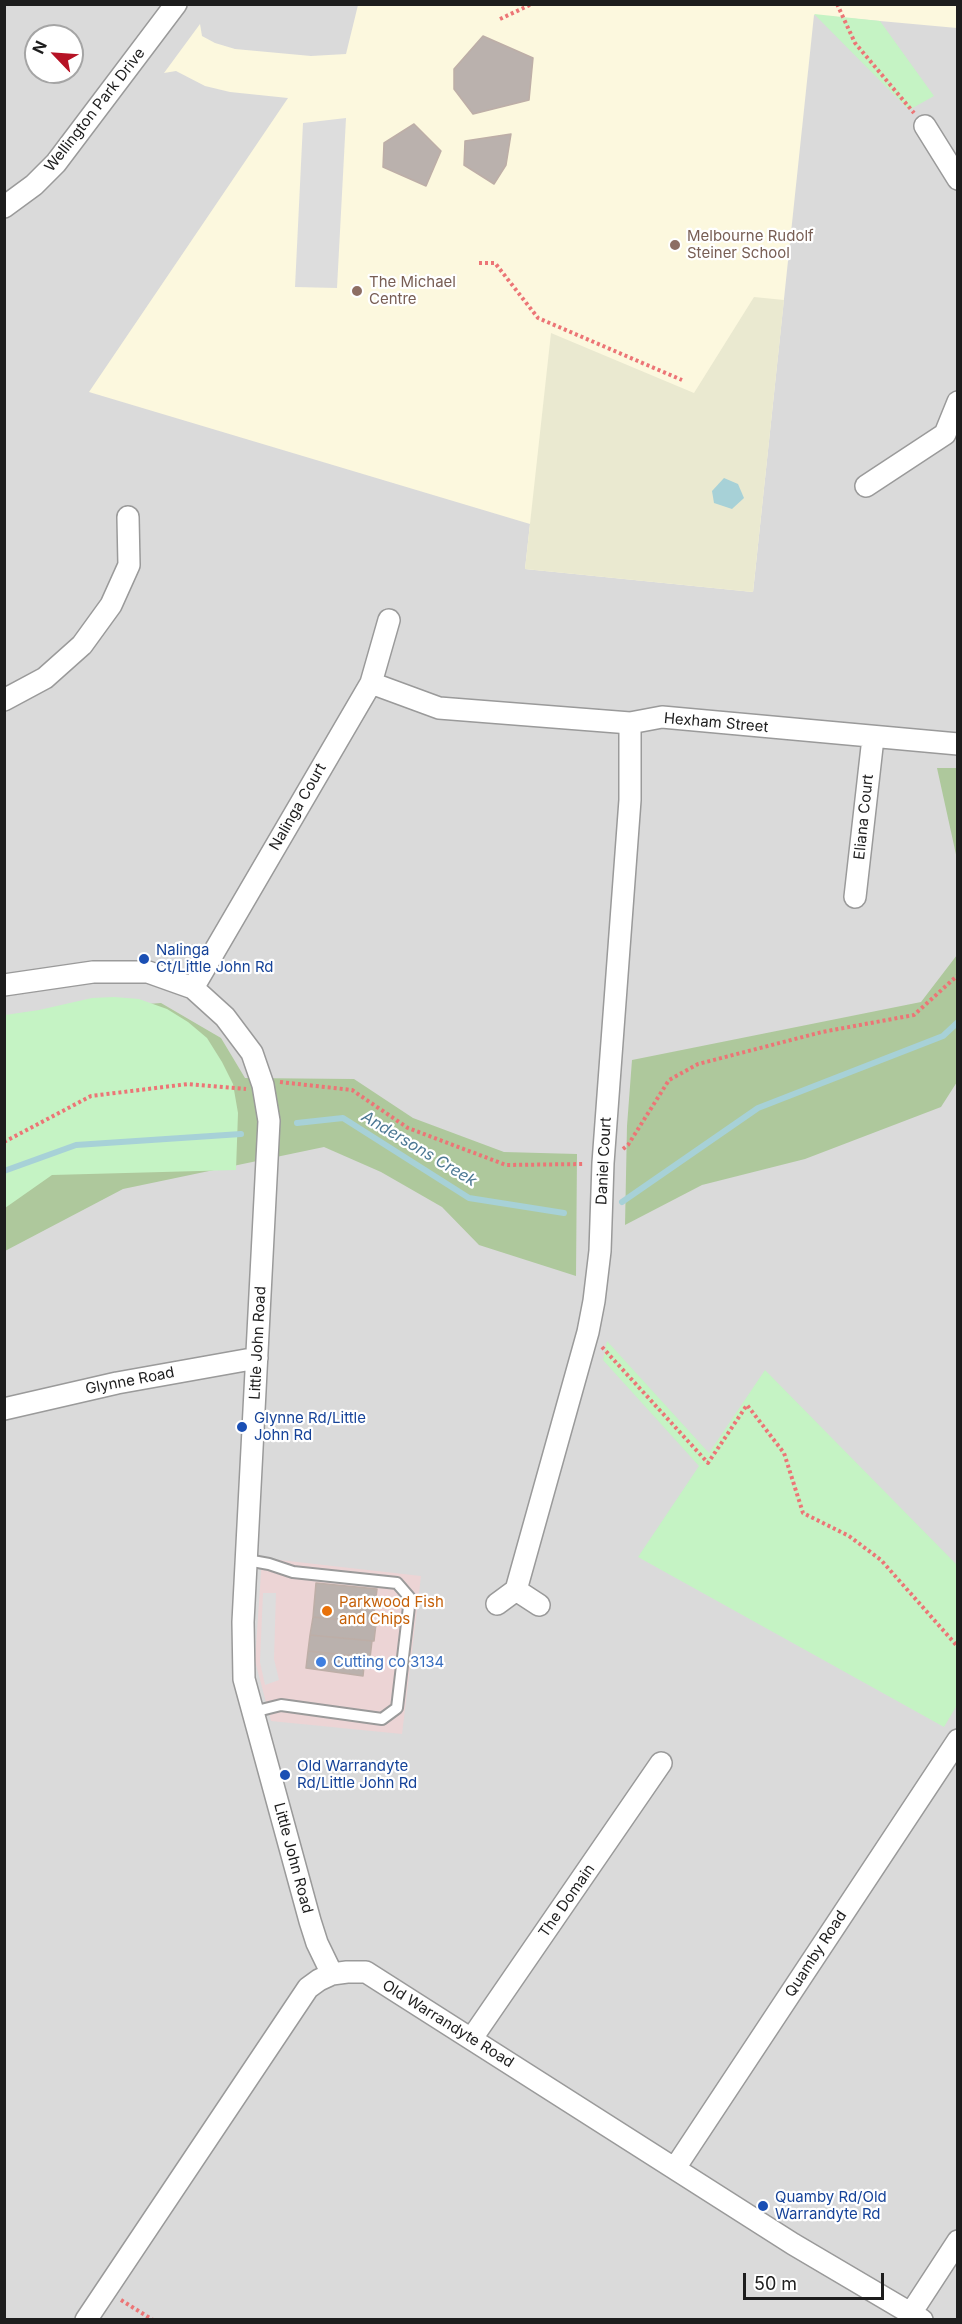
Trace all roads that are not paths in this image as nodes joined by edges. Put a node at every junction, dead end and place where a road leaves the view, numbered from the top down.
1 (176, 4) edge
2 (925, 126) road end
3 (957, 179) edge
4 (4, 207) edge
5 (957, 402) edge
6 (951, 440) edge
7 (866, 486) dead end
8 (128, 517) dead end
9 (389, 620) dead end
10 (371, 683) junction
11 (4, 700) edge
12 (630, 723) junction
13 (873, 738) junction
14 (957, 744) edge
15 (855, 897) dead end
16 (4, 985) edge
17 (193, 988) junction
18 (257, 1358) junction
19 (4, 1409) edge
20 (247, 1560) junction
21 (516, 1590) junction
22 (497, 1604) dead end
23 (539, 1605) dead end
24 (253, 1712) junction
25 (957, 1740) edge
26 (662, 1763) dead end
27 (332, 1974) junction
28 (472, 2038) junction
29 (675, 2168) junction
30 (957, 2241) edge
31 (916, 2316) edge
32 (86, 2319) edge

1 - 4 street, Wellington Park Drive
2 - 3 street
5 - 6 street
6 - 7 street
8 - 11 street
9 - 10 street, Nalinga Court
10 - 12 street, Hexham Street
10 - 17 street, Nalinga Court
12 - 13 street, Hexham Street
12 - 21 street, Daniel Court
13 - 14 street, Hexham Street
13 - 15 street, Eliana Court
16 - 17 street, Little John Road
17 - 18 street, Little John Road
18 - 19 street, Glynne Road
18 - 20 street, Little John Road
20 - 24 street, Little John Road
20 - 24 lane
21 - 22 street
21 - 23 street
24 - 27 street, Little John Road
25 - 29 street, Quamby Road
26 - 28 street, The Domain
27 - 28 street, Old Warrandyte Road
27 - 32 street, Old Warrandyte Road
28 - 29 street, Old Warrandyte Road
29 - 31 street, Old Warrandyte Road
30 - 31 street

